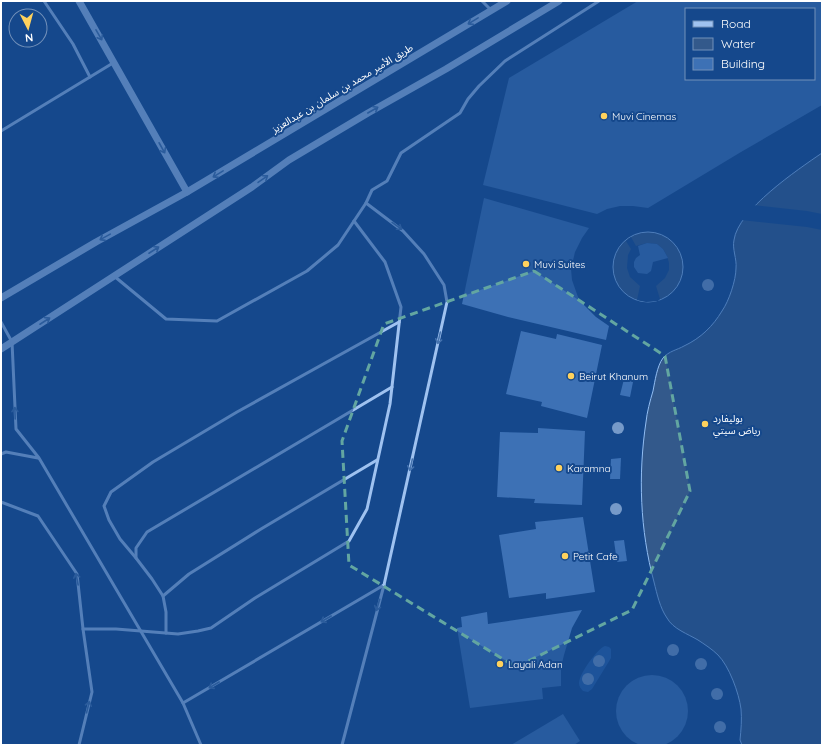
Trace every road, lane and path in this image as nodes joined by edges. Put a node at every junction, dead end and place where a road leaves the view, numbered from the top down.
1 (44, 1) edge
2 (79, 1) edge
3 (482, 1) edge
4 (507, 1) edge
5 (559, 1) edge
6 (599, 1) edge
7 (491, 10) junction
8 (114, 62) junction
9 (90, 77) junction
10 (1, 131) edge
11 (187, 192) junction
12 (366, 203) junction
13 (354, 221) junction
14 (114, 276) junction
15 (1, 298) edge
16 (1, 322) edge
17 (399, 322) junction
18 (12, 342) junction
19 (1, 349) edge
20 (392, 387) junction
21 (1, 454) edge
22 (39, 458) junction
23 (377, 460) junction
24 (1, 502) edge
25 (136, 558) junction
26 (384, 585) junction
27 (163, 596) junction
28 (83, 629) junction
29 (140, 630) junction
30 (166, 632) junction
31 (183, 704) junction
32 (79, 745) edge
33 (201, 745) edge
34 (342, 745) edge

1 - 9 lane
2 -> 8 street
3 - 7 lane
4 - 7 street, طريق الأمير محمد بن سلمان بن عبدالعزيز
14 -> 5 street
6 - 12 lane
7 -> 11 street, طريق الأمير محمد بن سلمان بن عبدالعزيز
8 - 9 lane
8 -> 11 street
9 - 10 lane
11 -> 15 street, طريق الأمير محمد بن سلمان بن عبدالعزيز
12 - 13 lane
12 -> 26 lane
13 - 14 lane
13 - 17 lane
18 -> 14 street
16 - 18 lane
17 - 20 lane
17 - 25 lane
18 - 19 street
22 -> 18 lane
20 - 23 lane
20 - 25 lane
21 - 22 lane
22 - 29 lane
23 - 27 lane
23 - 30 lane
28 -> 24 lane
25 - 27 lane
26 -> 31 lane
26 -> 34 lane
27 - 30 lane
28 - 29 lane
32 -> 28 lane
29 - 30 lane
29 - 31 lane
31 - 33 lane

